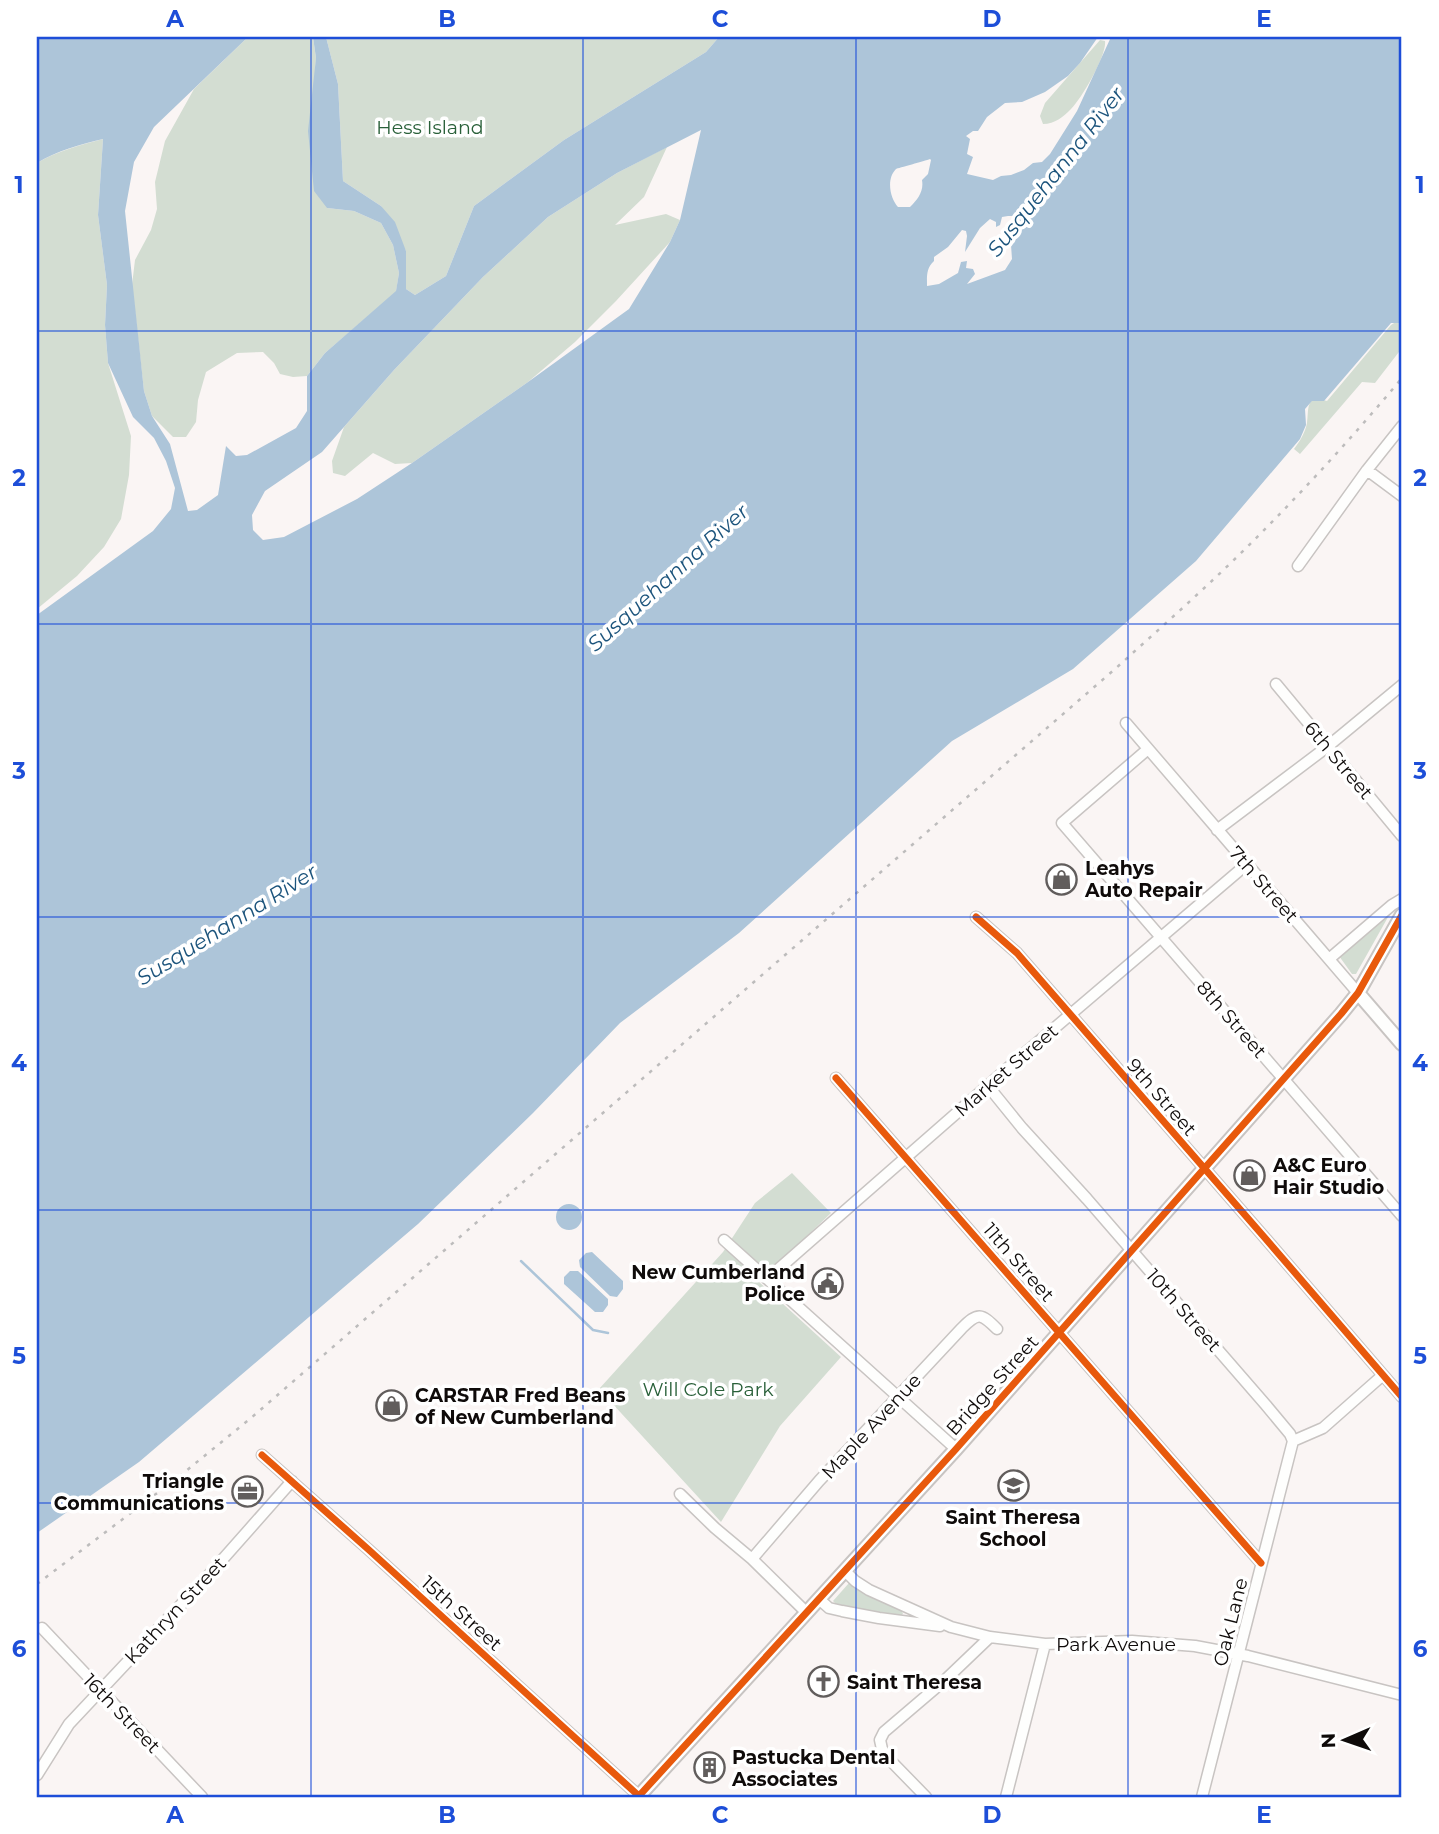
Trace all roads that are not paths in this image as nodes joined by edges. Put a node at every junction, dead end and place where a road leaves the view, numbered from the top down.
1 (1402, 426) edge
2 (1367, 470) junction
3 (1402, 496) edge
4 (1298, 566) dead end
5 (1276, 684) dead end
6 (1402, 685) edge
7 (1126, 723) dead end
8 (1327, 747) junction
9 (1148, 750) junction
10 (1217, 830) junction
11 (1402, 836) edge
12 (1247, 864) junction
13 (1402, 900) edge
14 (1402, 915) edge
15 (976, 917) dead end
16 (1162, 937) junction
17 (1329, 959) junction
18 (1358, 993) junction
19 (1070, 1015) junction
20 (1402, 1044) edge
21 (836, 1078) dead end
22 (1284, 1079) junction
23 (988, 1086) junction
24 (907, 1157) junction
25 (1204, 1169) junction
26 (1402, 1216) edge
27 (724, 1240) dead end
28 (1132, 1250) junction
29 (767, 1279) junction
30 (996, 1329) dead end
31 (1059, 1333) junction
32 (1383, 1375) junction
33 (898, 1397) junction
34 (1402, 1397) edge
35 (1293, 1441) junction
36 (956, 1449) junction
37 (262, 1455) dead end
38 (292, 1481) junction
39 (680, 1494) dead end
40 (752, 1559) junction
41 (1261, 1563) junction
42 (845, 1571) junction
43 (820, 1599) junction
44 (807, 1613) junction
45 (951, 1627) junction
46 (41, 1628) dead end
47 (990, 1637) junction
48 (1045, 1643) junction
49 (1238, 1654) junction
50 (101, 1691) junction
51 (1402, 1695) edge
52 (37, 1775) edge
53 (202, 1797) edge
54 (639, 1797) edge
55 (926, 1797) edge
56 (1006, 1797) edge
57 (1202, 1797) edge

1 - 2 street
2 - 3 street
2 - 4 street
5 - 8 street, 6th Street
6 - 8 street
7 - 9 street, 7th Street
8 - 10 street
8 - 11 street, 6th Street
9 - 10 street, 7th Street
9 - 16 street, 8th Street
10 - 12 street, 7th Street
12 - 16 street, Market Street
12 - 17 street, 7th Street
13 - 17 street
14 - 18 main road, Bridge Street
15 - 19 street, 9th Street
16 - 19 street, Market Street
16 - 22 street, 8th Street
17 - 18 street, 7th Street
18 - 20 main road, 7th Street
18 - 22 main road, Bridge Street
19 - 23 street, Market Street
19 - 25 street, 9th Street
21 - 24 street, 11th Street
22 - 25 main road, Bridge Street
22 - 26 street, 8th Street
23 - 24 street, Market Street
23 - 28 street, 10th Street
24 - 29 street, Market Street
24 - 31 street, 11th Street
25 - 28 main road, Bridge Street
25 - 32 street, 9th Street
27 - 29 street
28 - 31 main road, Bridge Street
28 - 35 street, 10th Street
29 - 33 street
30 - 33 street, Maple Avenue
31 - 36 main road, Bridge Street
31 - 41 street, 11th Street
32 - 34 street, 9th Street
32 - 35 street
33 - 36 street
33 - 40 street, Maple Avenue
35 - 41 street, Oak Lane
36 - 42 main road, Bridge Street
37 - 38 street, 15th Street
38 - 50 street, Kathryn Street
38 - 54 street, 15th Street
39 - 40 street
40 - 44 street
41 - 49 street, Oak Lane
42 - 43 main road, Bridge Street
42 - 45 street, Park Avenue
43 - 44 main road, Bridge Street
43 - 45 street, Park Avenue
44 - 54 main road, Bridge Street
45 - 47 street, Park Avenue
46 - 50 street, 16th Street
47 - 48 street, Park Avenue
47 - 55 street
48 - 49 street, Park Avenue
48 - 56 street
49 - 51 street, Park Avenue
49 - 57 street, Oak Lane
50 - 52 street, Kathryn Street
50 - 53 street, 16th Street

